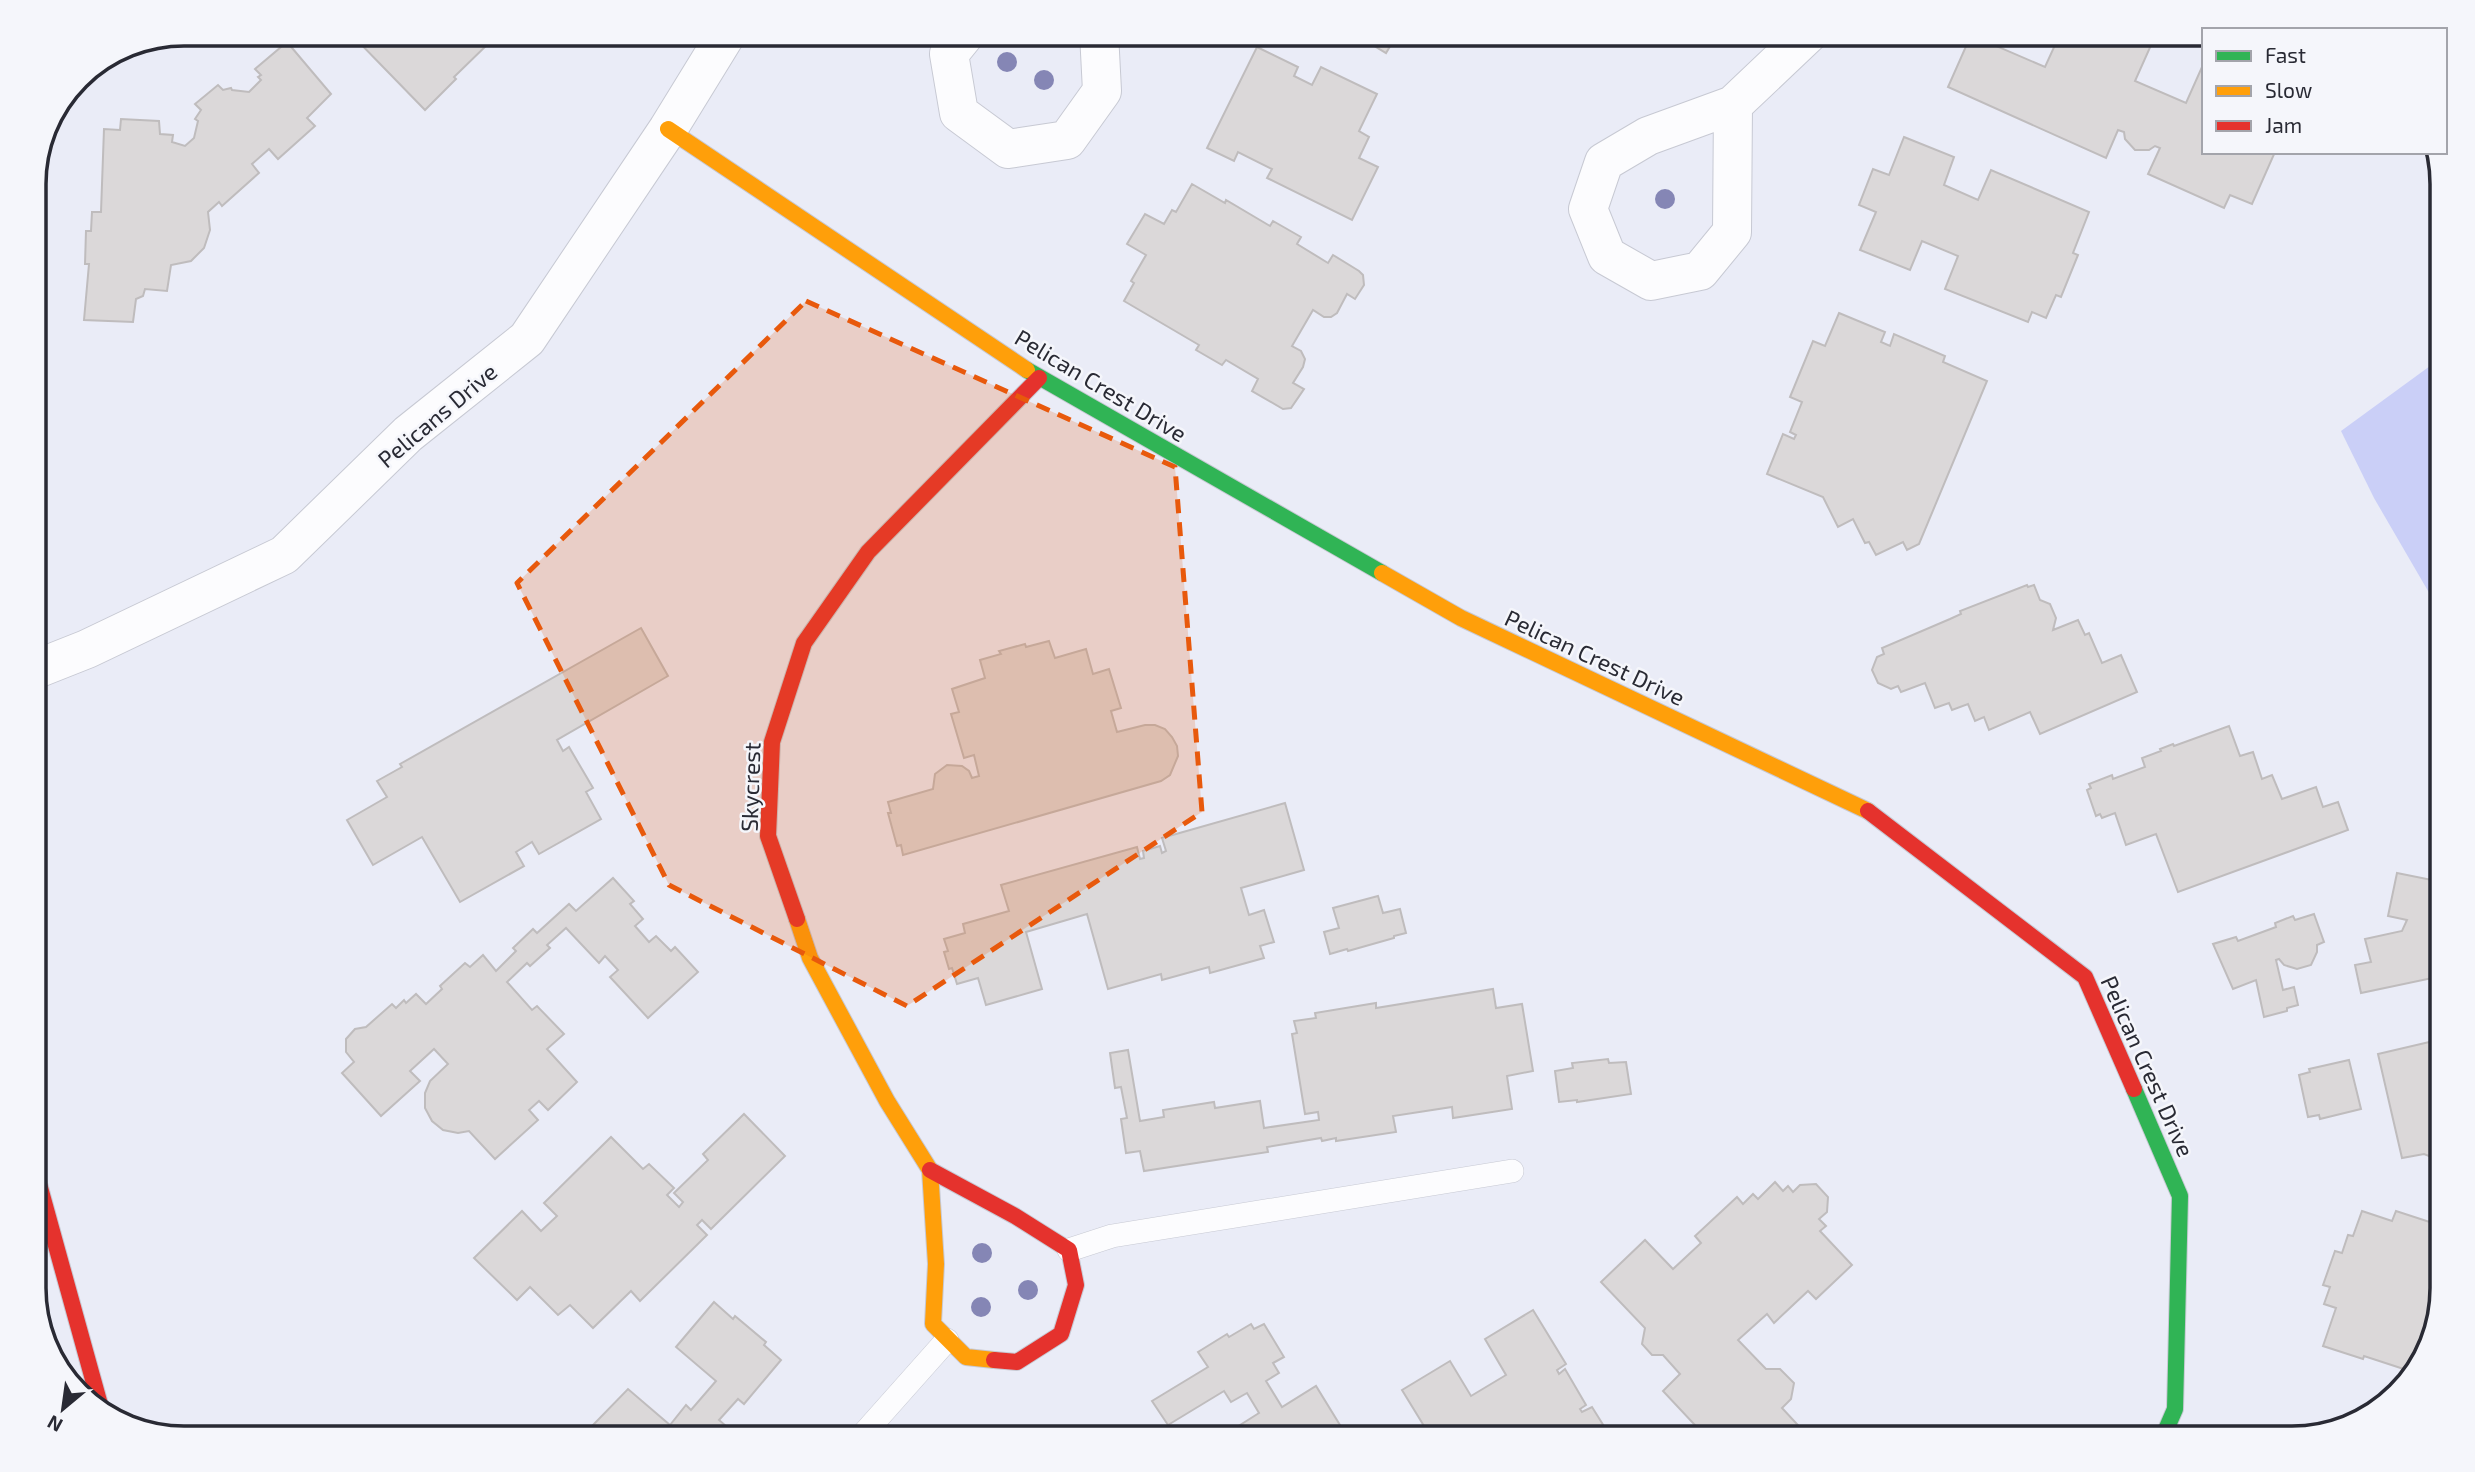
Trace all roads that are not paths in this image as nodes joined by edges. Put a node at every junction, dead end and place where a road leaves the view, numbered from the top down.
1 (719, 46) edge
2 (955, 46) edge
3 (1100, 46) edge
4 (1795, 46) edge
5 (1733, 105) junction
6 (668, 129) junction
7 (1039, 378) junction
8 (46, 665) edge
9 (930, 1170) junction
10 (1511, 1171) dead end
11 (46, 1209) edge
12 (1069, 1250) junction
13 (947, 1340) junction
14 (98, 1396) edge
15 (871, 1426) edge
16 (2168, 1426) edge

1 - 6 street, Pelicans Drive
2 - 3 street
4 - 5 street
5 - 5 street
6 - 7 street, Pelican Crest Drive
6 - 8 street, Pelicans Drive
7 - 9 street, Skycrest
7 - 16 street, Pelican Crest Drive
9 - 12 street, Skycrest
9 - 13 street, Skycrest
10 - 12 lane
11 - 14 street
12 - 13 street
13 - 15 lane

